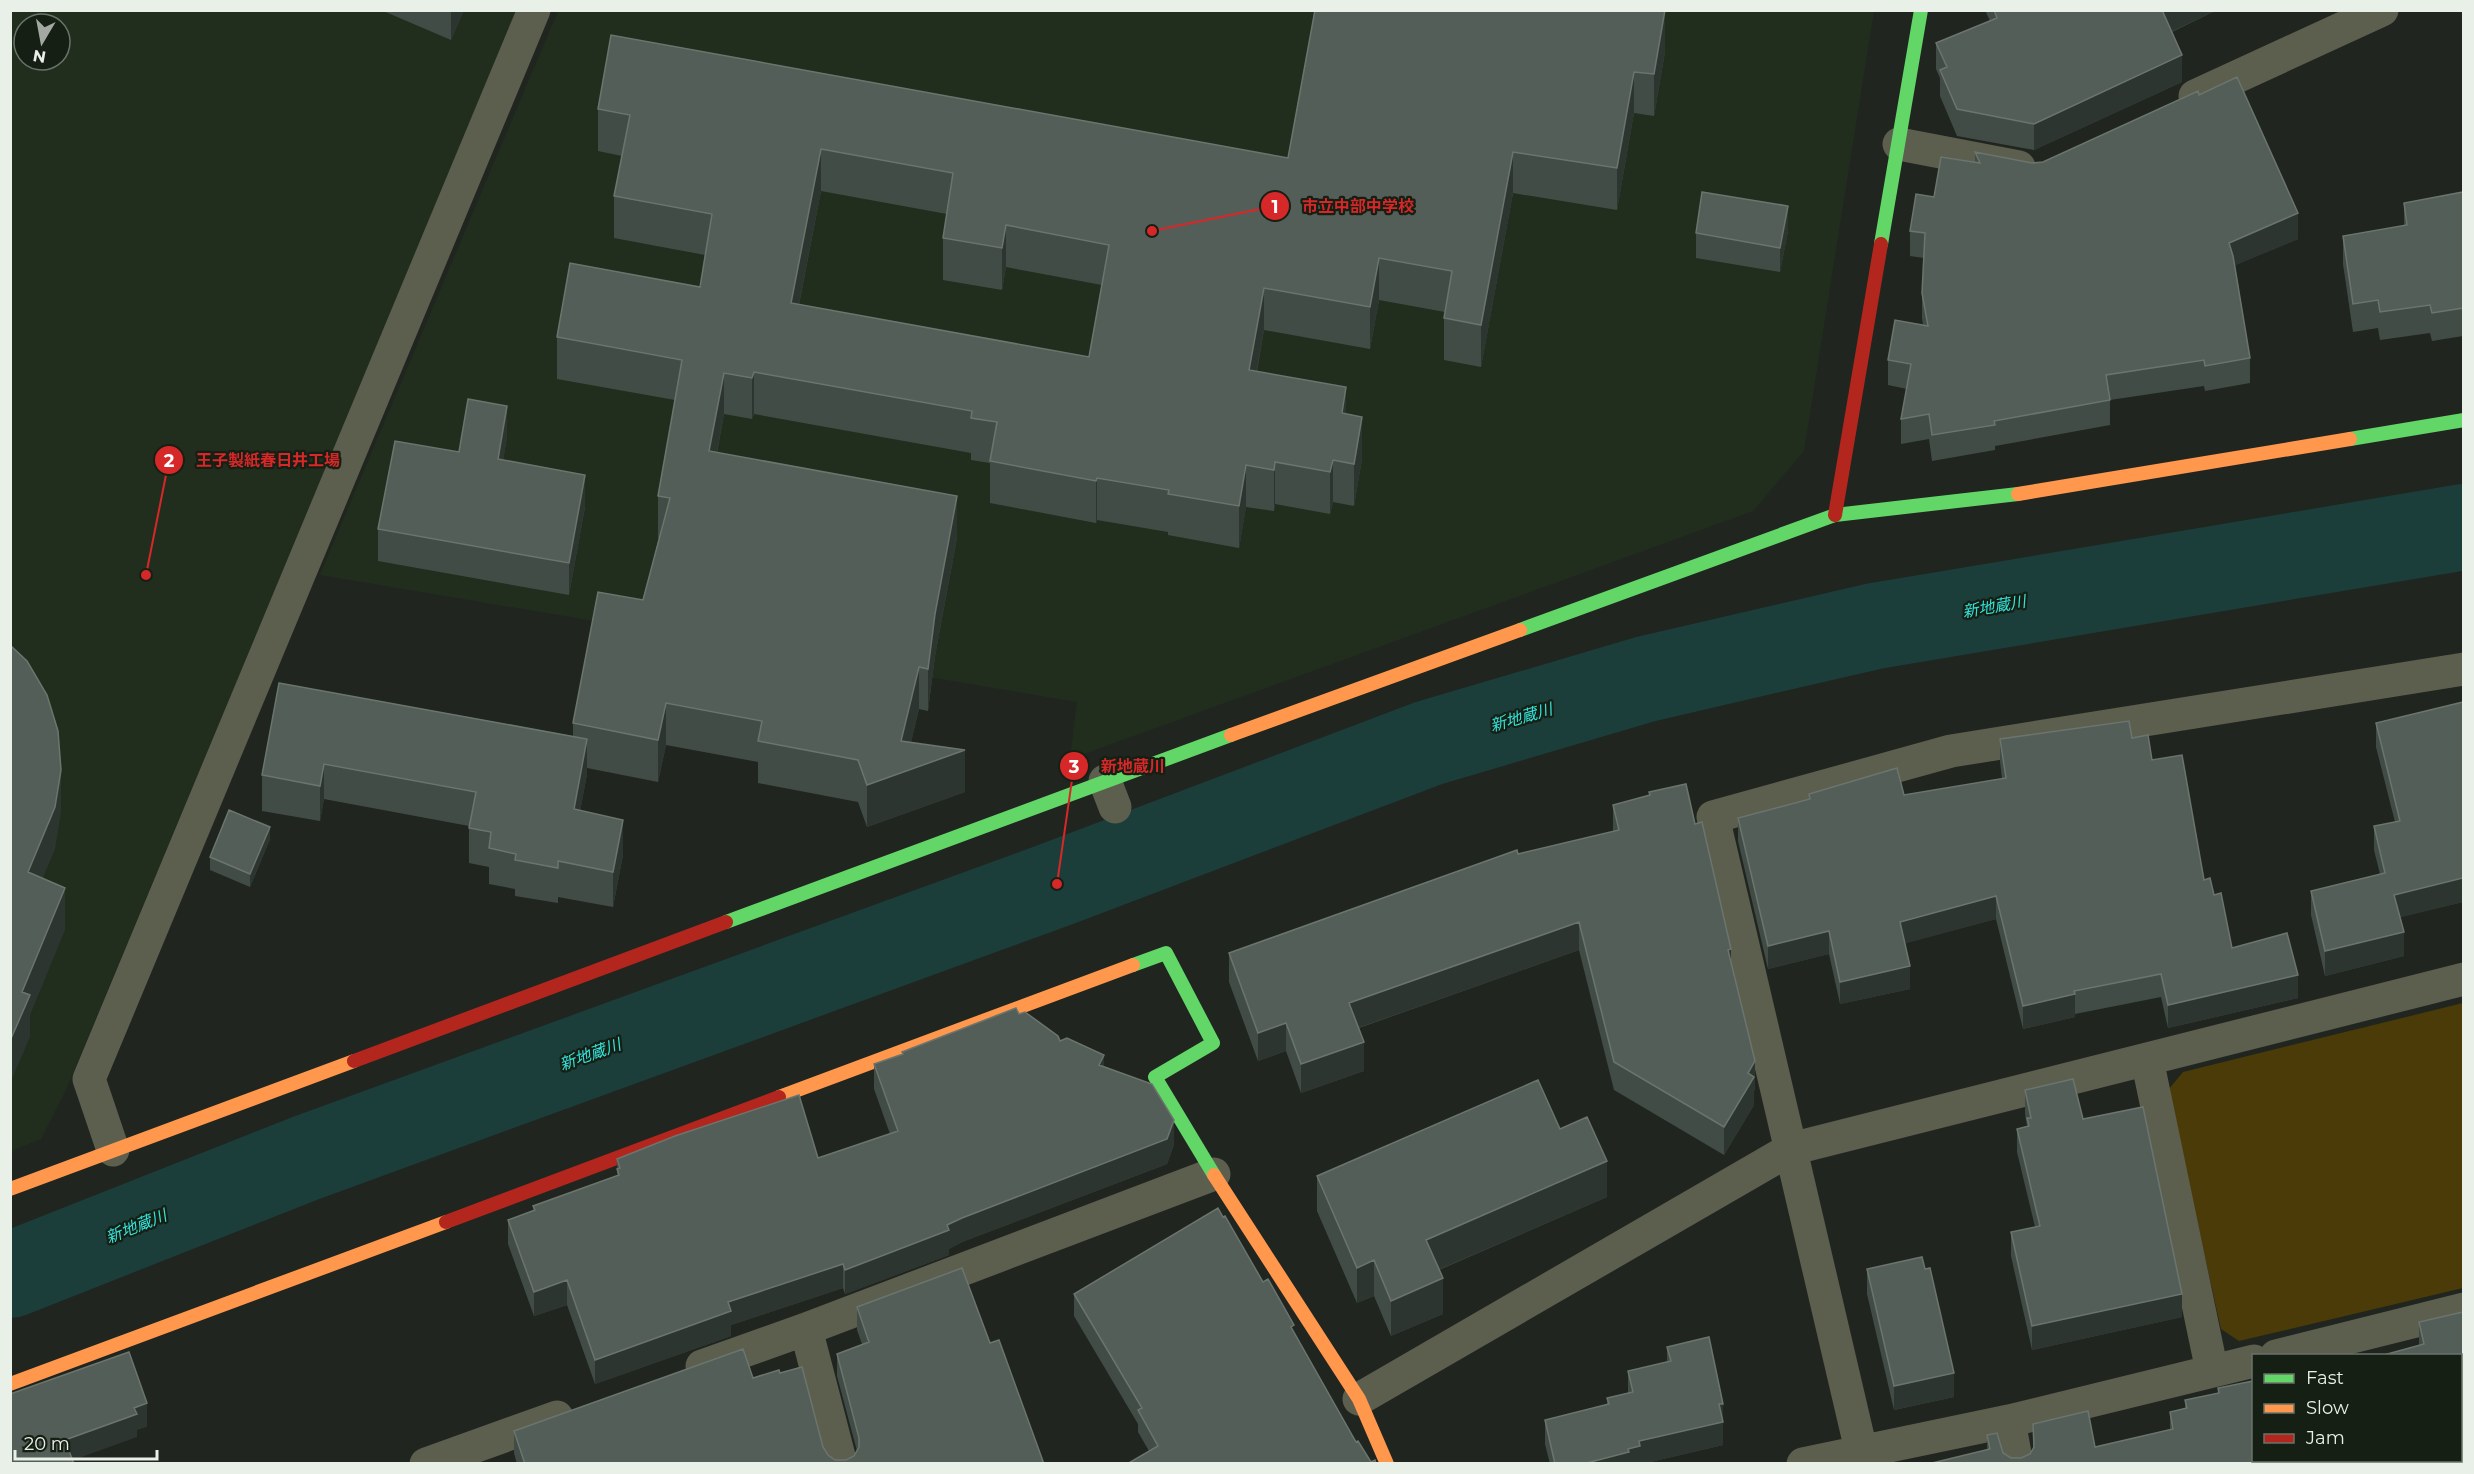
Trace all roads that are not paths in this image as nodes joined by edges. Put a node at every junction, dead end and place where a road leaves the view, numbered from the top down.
1 (534, 10) edge
2 (1921, 10) edge
3 (2382, 10) edge
4 (2166, 110) edge
5 (1899, 144) junction
6 (2047, 165) edge
7 (2463, 420) edge
8 (1835, 515) junction
9 (2463, 669) edge
10 (2463, 979) edge
11 (2147, 1059) junction
12 (1791, 1149) junction
13 (113, 1150) junction
14 (1214, 1174) junction
15 (10, 1189) edge
16 (2463, 1309) edge
17 (806, 1329) junction
18 (2284, 1354) edge
19 (2252, 1361) edge
20 (2212, 1371) junction
21 (672, 1376) edge
22 (10, 1384) edge
23 (1359, 1399) junction
24 (582, 1408) edge
25 (2009, 1421) junction
26 (1861, 1450) junction
27 (426, 1464) edge
28 (841, 1464) edge
29 (1387, 1464) edge
30 (1803, 1464) edge
31 (2017, 1464) edge

1 - 13 street
2 - 5 street
3 - 4 street
5 - 6 street
5 - 8 street
7 - 8 street
8 - 13 street
9 - 12 street
10 - 11 street
11 - 12 street
11 - 20 street
12 - 23 street
12 - 26 street
13 - 15 street
14 - 17 street
14 - 22 street
14 - 23 street
16 - 18 street
17 - 21 street
17 - 28 street
19 - 20 street
20 - 25 street
23 - 29 street
24 - 27 street
25 - 26 street
25 - 31 street
26 - 30 street

